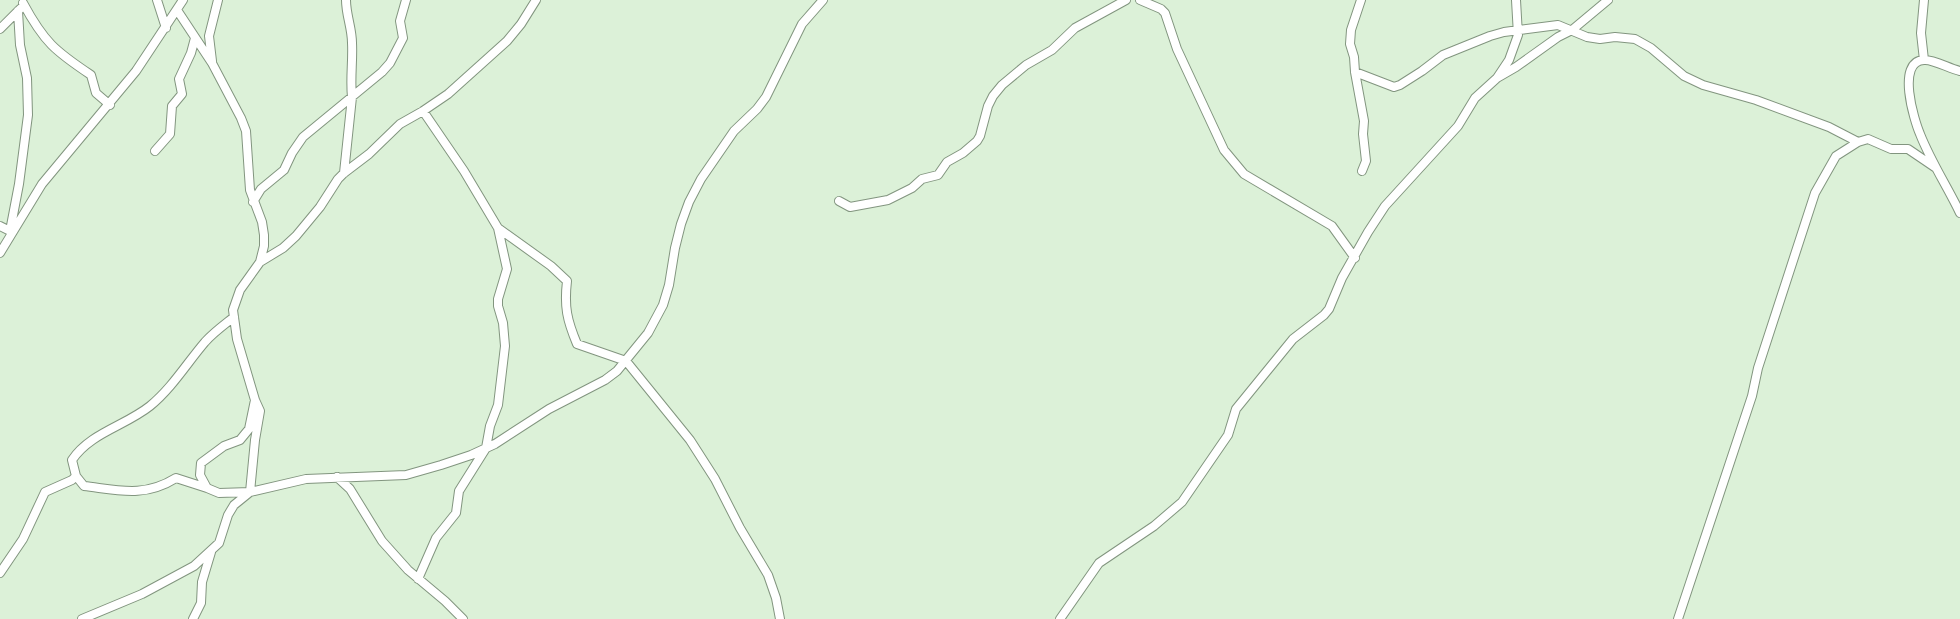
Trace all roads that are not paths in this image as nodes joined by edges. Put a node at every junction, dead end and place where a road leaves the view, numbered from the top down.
1 (157, 0) edge
2 (183, 0) edge
3 (218, 0) edge
4 (346, 0) edge
5 (406, 0) edge
6 (536, 0) edge
7 (823, 0) edge
8 (1126, 0) edge
9 (1140, 0) edge
10 (1361, 0) edge
11 (1516, 0) edge
12 (1608, 0) edge
13 (1924, 0) edge
14 (25, 1) edge
15 (177, 10) junction
16 (18, 11) junction
17 (166, 28) junction
18 (0, 29) edge
19 (1518, 30) junction
20 (1572, 30) junction
21 (194, 38) junction
22 (1924, 60) junction
23 (212, 63) junction
24 (1960, 71) edge
25 (1355, 72) junction
26 (1497, 78) junction
27 (352, 98) junction
28 (110, 105) junction
29 (423, 112) junction
30 (1858, 142) junction
31 (155, 151) dead end
32 (1936, 168) junction
33 (1362, 171) dead end
34 (344, 173) junction
35 (839, 201) dead end
36 (253, 202) junction
37 (1960, 213) edge
38 (0, 226) edge
39 (498, 228) junction
40 (11, 231) junction
41 (0, 253) edge
42 (1354, 258) junction
43 (260, 262) junction
44 (234, 317) junction
45 (626, 361) junction
46 (255, 400) junction
47 (486, 448) junction
48 (76, 476) junction
49 (337, 477) junction
50 (207, 488) junction
51 (250, 492) junction
52 (211, 552) junction
53 (0, 573) edge
54 (418, 579) junction
55 (95, 616) edge
56 (82, 619) edge
57 (193, 619) edge
58 (463, 619) edge
59 (780, 619) edge
60 (1060, 619) edge
61 (1678, 619) edge

1 - 17 street
2 - 15 street
3 - 23 street
4 - 27 street
5 - 27 street
6 - 29 street
7 - 45 street
8 - 35 street
9 - 42 street
10 - 25 street
11 - 19 street
12 - 20 street
13 - 22 street
14 - 16 street
14 - 28 street
15 - 17 street
15 - 21 street
16 - 18 street
16 - 40 street
17 - 28 street
19 - 20 street
19 - 25 street
19 - 26 street
20 - 26 street
20 - 30 street
21 - 23 street
21 - 31 street
22 - 24 street
22 - 32 street
23 - 36 street
25 - 33 street
26 - 42 street
27 - 34 street
27 - 36 street
28 - 40 street
29 - 34 street
29 - 39 street
30 - 32 street
30 - 61 street
32 - 37 street
34 - 43 street
36 - 43 street
38 - 40 street
39 - 45 street
39 - 47 street
40 - 41 street
42 - 60 street
43 - 44 street
44 - 46 street
44 - 48 street
45 - 47 street
45 - 59 street
46 - 50 street
46 - 51 street
47 - 49 street
47 - 54 street
48 - 50 street
48 - 53 street
49 - 51 street
49 - 54 street
50 - 51 street
51 - 52 street
52 - 55 street
52 - 57 street
54 - 58 street
55 - 56 street

